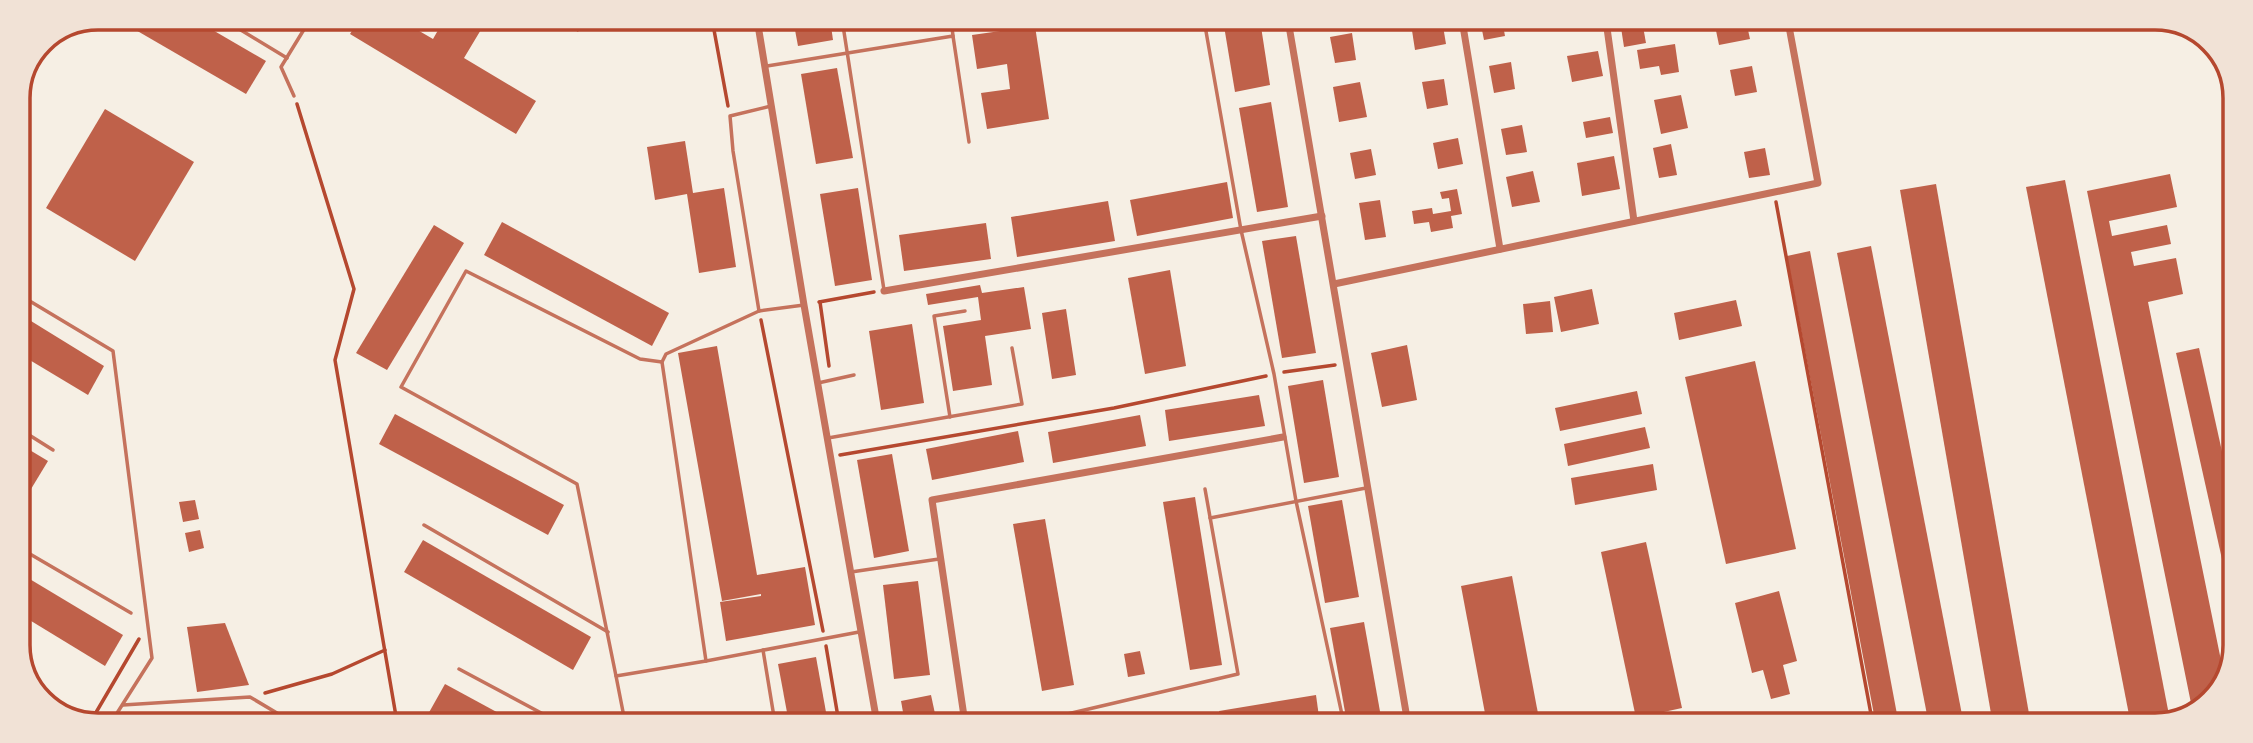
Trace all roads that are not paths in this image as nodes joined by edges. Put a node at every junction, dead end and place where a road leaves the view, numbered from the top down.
1 (240, 30) edge
2 (304, 30) edge
3 (759, 30) edge
4 (844, 30) edge
5 (952, 30) edge
6 (1206, 30) edge
7 (1290, 30) edge
8 (1464, 30) edge
9 (1607, 30) edge
10 (1790, 30) edge
11 (953, 36) junction
12 (848, 52) junction
13 (287, 58) junction
14 (765, 67) junction
15 (294, 96) road end
16 (771, 106) junction
17 (969, 142) dead end
18 (1322, 216) junction
19 (1634, 222) junction
20 (1241, 230) junction
21 (1500, 249) junction
22 (1334, 284) junction
23 (884, 291) joint
24 (30, 301) edge
25 (804, 304) junction
26 (759, 311) junction
27 (965, 311) dead end
28 (1013, 348) dead end
29 (662, 362) junction
30 (853, 375) dead end
31 (818, 383) junction
32 (950, 416) junction
33 (30, 435) edge
34 (1283, 437) junction
35 (828, 438) junction
36 (54, 450) dead end
37 (1368, 488) junction
38 (1205, 489) dead end
39 (1296, 501) junction
40 (1210, 519) junction
41 (424, 525) dead end
42 (30, 554) edge
43 (941, 559) junction
44 (851, 572) junction
45 (131, 613) dead end
46 (861, 631) junction
47 (608, 632) junction
48 (762, 650) junction
49 (706, 661) junction
50 (459, 669) dead end
51 (616, 676) junction
52 (123, 705) junction
53 (118, 713) edge
54 (277, 713) edge
55 (541, 713) edge
56 (623, 713) edge
57 (773, 713) edge
58 (875, 713) edge
59 (964, 713) edge
60 (1071, 713) edge
61 (1342, 713) edge
62 (1406, 713) edge

1 - 13 lane
2 - 13 lane
3 - 14 street
4 - 12 lane
5 - 11 lane
6 - 20 lane
7 - 18 street
8 - 21 street
9 - 19 street
10 - 19 street
11 - 12 lane
11 - 17 lane
12 - 14 lane
12 - 23 lane
13 - 15 lane
14 - 16 street
16 - 25 street
16 - 26 lane
18 - 20 street
18 - 22 street
19 - 21 street
20 - 23 street
20 - 34 lane
21 - 22 street
22 - 37 street
24 - 52 lane
25 - 26 lane
25 - 31 street
26 - 29 lane
27 - 32 lane
28 - 32 lane
29 - 47 lane
29 - 49 lane
30 - 31 lane
31 - 35 street
32 - 35 lane
33 - 36 lane
34 - 39 lane
34 - 43 street
35 - 44 street
37 - 39 lane
37 - 62 street
38 - 40 lane
39 - 40 lane
39 - 61 lane
40 - 60 lane
41 - 47 lane
42 - 45 lane
43 - 44 lane
43 - 59 street
44 - 46 street
46 - 48 lane
46 - 58 street
47 - 51 lane
48 - 49 lane
48 - 57 lane
49 - 51 lane
50 - 55 lane
51 - 56 lane
52 - 53 lane
52 - 54 lane

